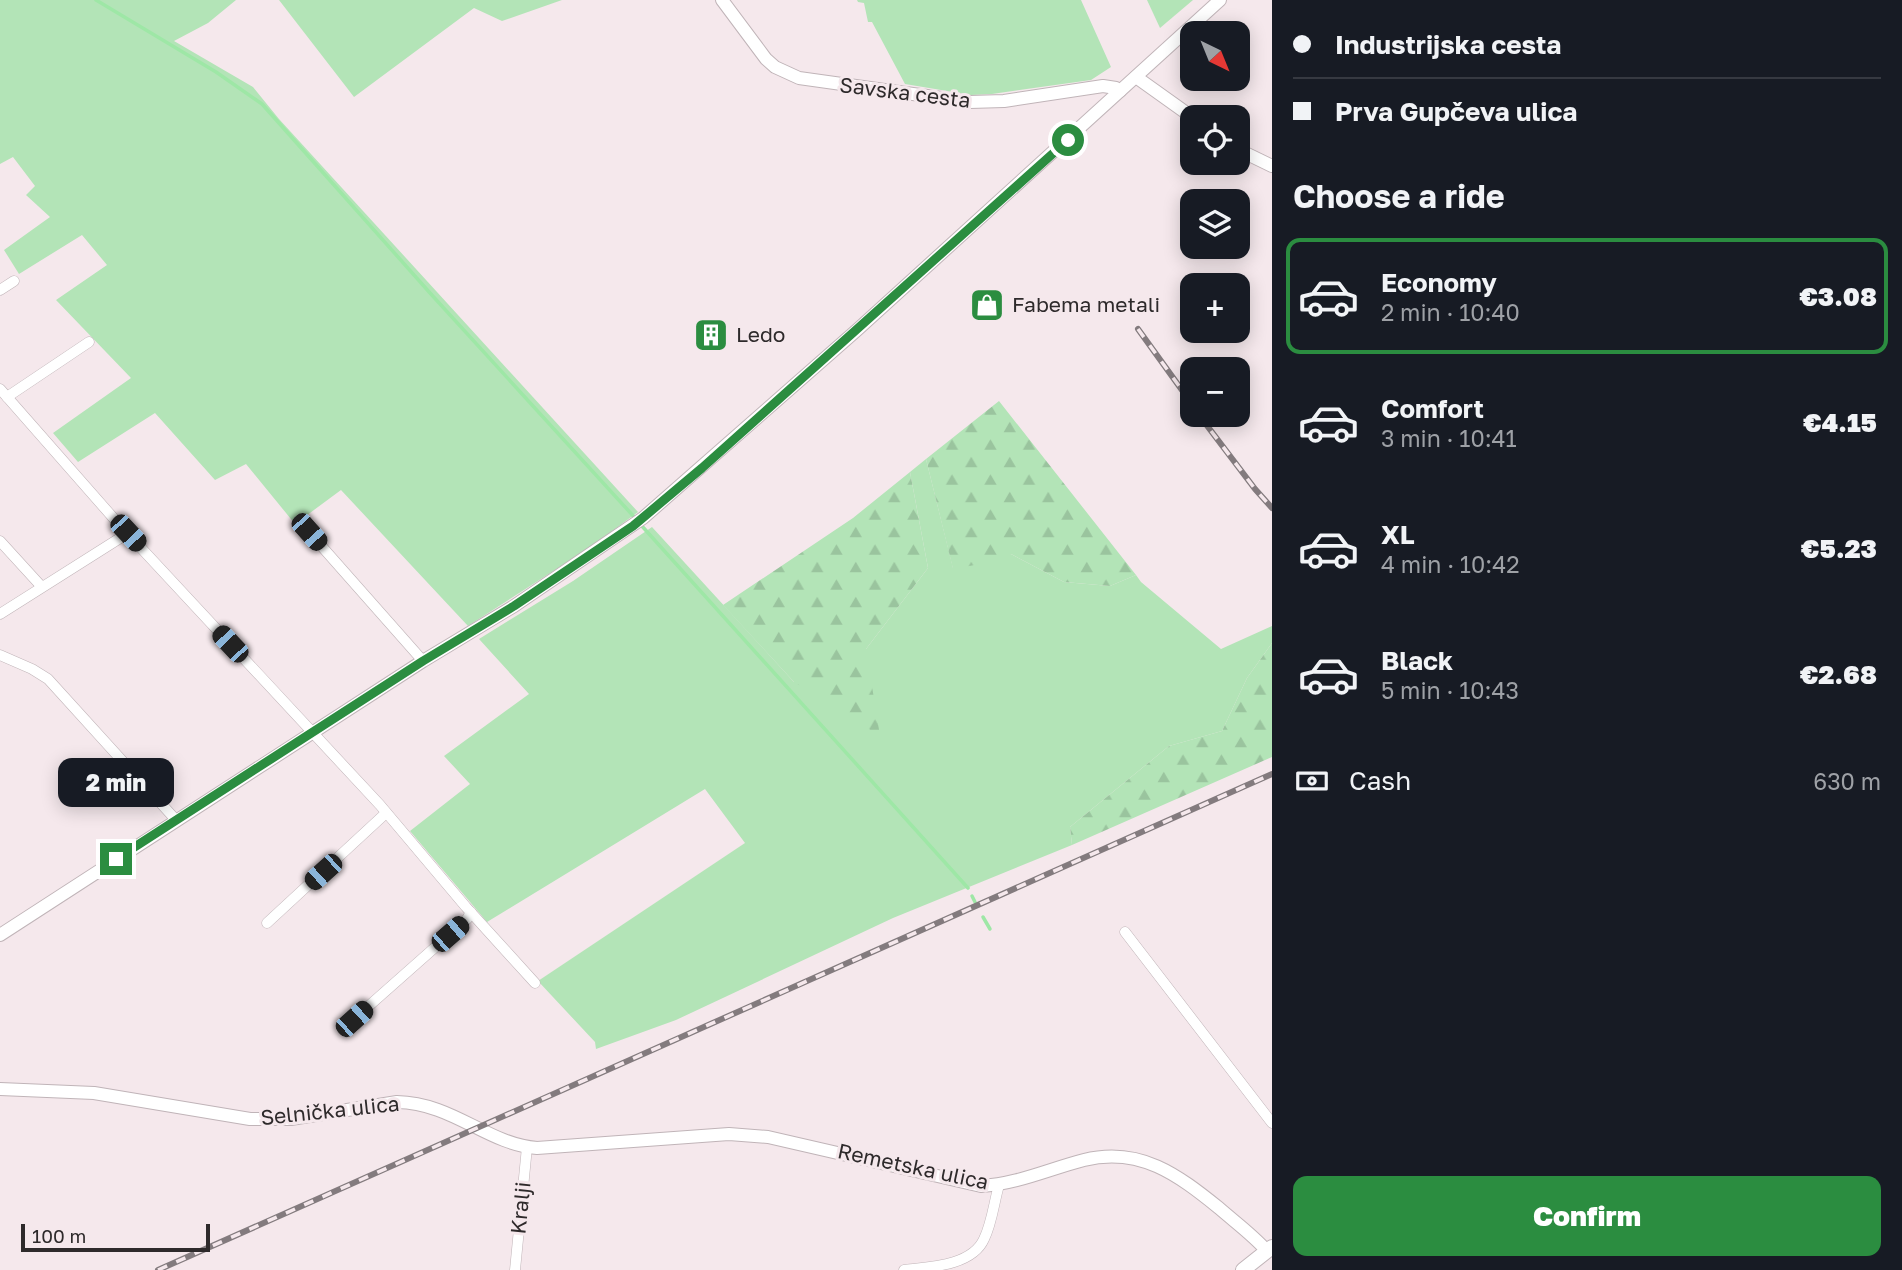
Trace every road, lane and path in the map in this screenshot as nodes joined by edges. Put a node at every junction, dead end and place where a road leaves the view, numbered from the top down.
1 (722, 0) edge
2 (1220, 0) edge
3 (1136, 77) junction
4 (1120, 92) junction
5 (1180, 108) edge
6 (1250, 155) edge
7 (1272, 166) edge
8 (14, 281) dead end
9 (0, 290) edge
10 (89, 342) dead end
11 (3, 393) edge
12 (309, 532) dead end
13 (128, 533) junction
14 (0, 541) edge
15 (41, 586) junction
16 (0, 614) edge
17 (0, 655) edge
18 (423, 661) junction
19 (313, 733) junction
20 (386, 813) junction
21 (176, 820) junction
22 (471, 912) junction
23 (267, 923) dead end
24 (1125, 932) dead end
25 (0, 935) edge
26 (535, 984) dead end
27 (354, 1019) dead end
28 (0, 1089) edge
29 (1272, 1123) edge
30 (527, 1147) junction
31 (999, 1185) junction
32 (1269, 1249) edge
33 (515, 1270) edge
34 (904, 1270) edge
35 (1243, 1270) edge

1 - 4 street, Savska cesta
2 - 3 street
3 - 4 street
3 - 5 street
4 - 18 street
6 - 7 street
8 - 9 street
10 - 11 street
11 - 13 street
12 - 18 street
13 - 15 street
13 - 19 street
14 - 15 street
15 - 16 street
17 - 21 street
18 - 19 street
19 - 20 street
19 - 21 street
20 - 22 street
20 - 23 street
21 - 25 street
22 - 26 street
22 - 27 street
24 - 29 street
28 - 30 street, Selnička ulica
30 - 31 street, Remetska ulica
30 - 33 street, Kralji
31 - 32 street, Remetska ulica
31 - 34 street
32 - 35 main road

